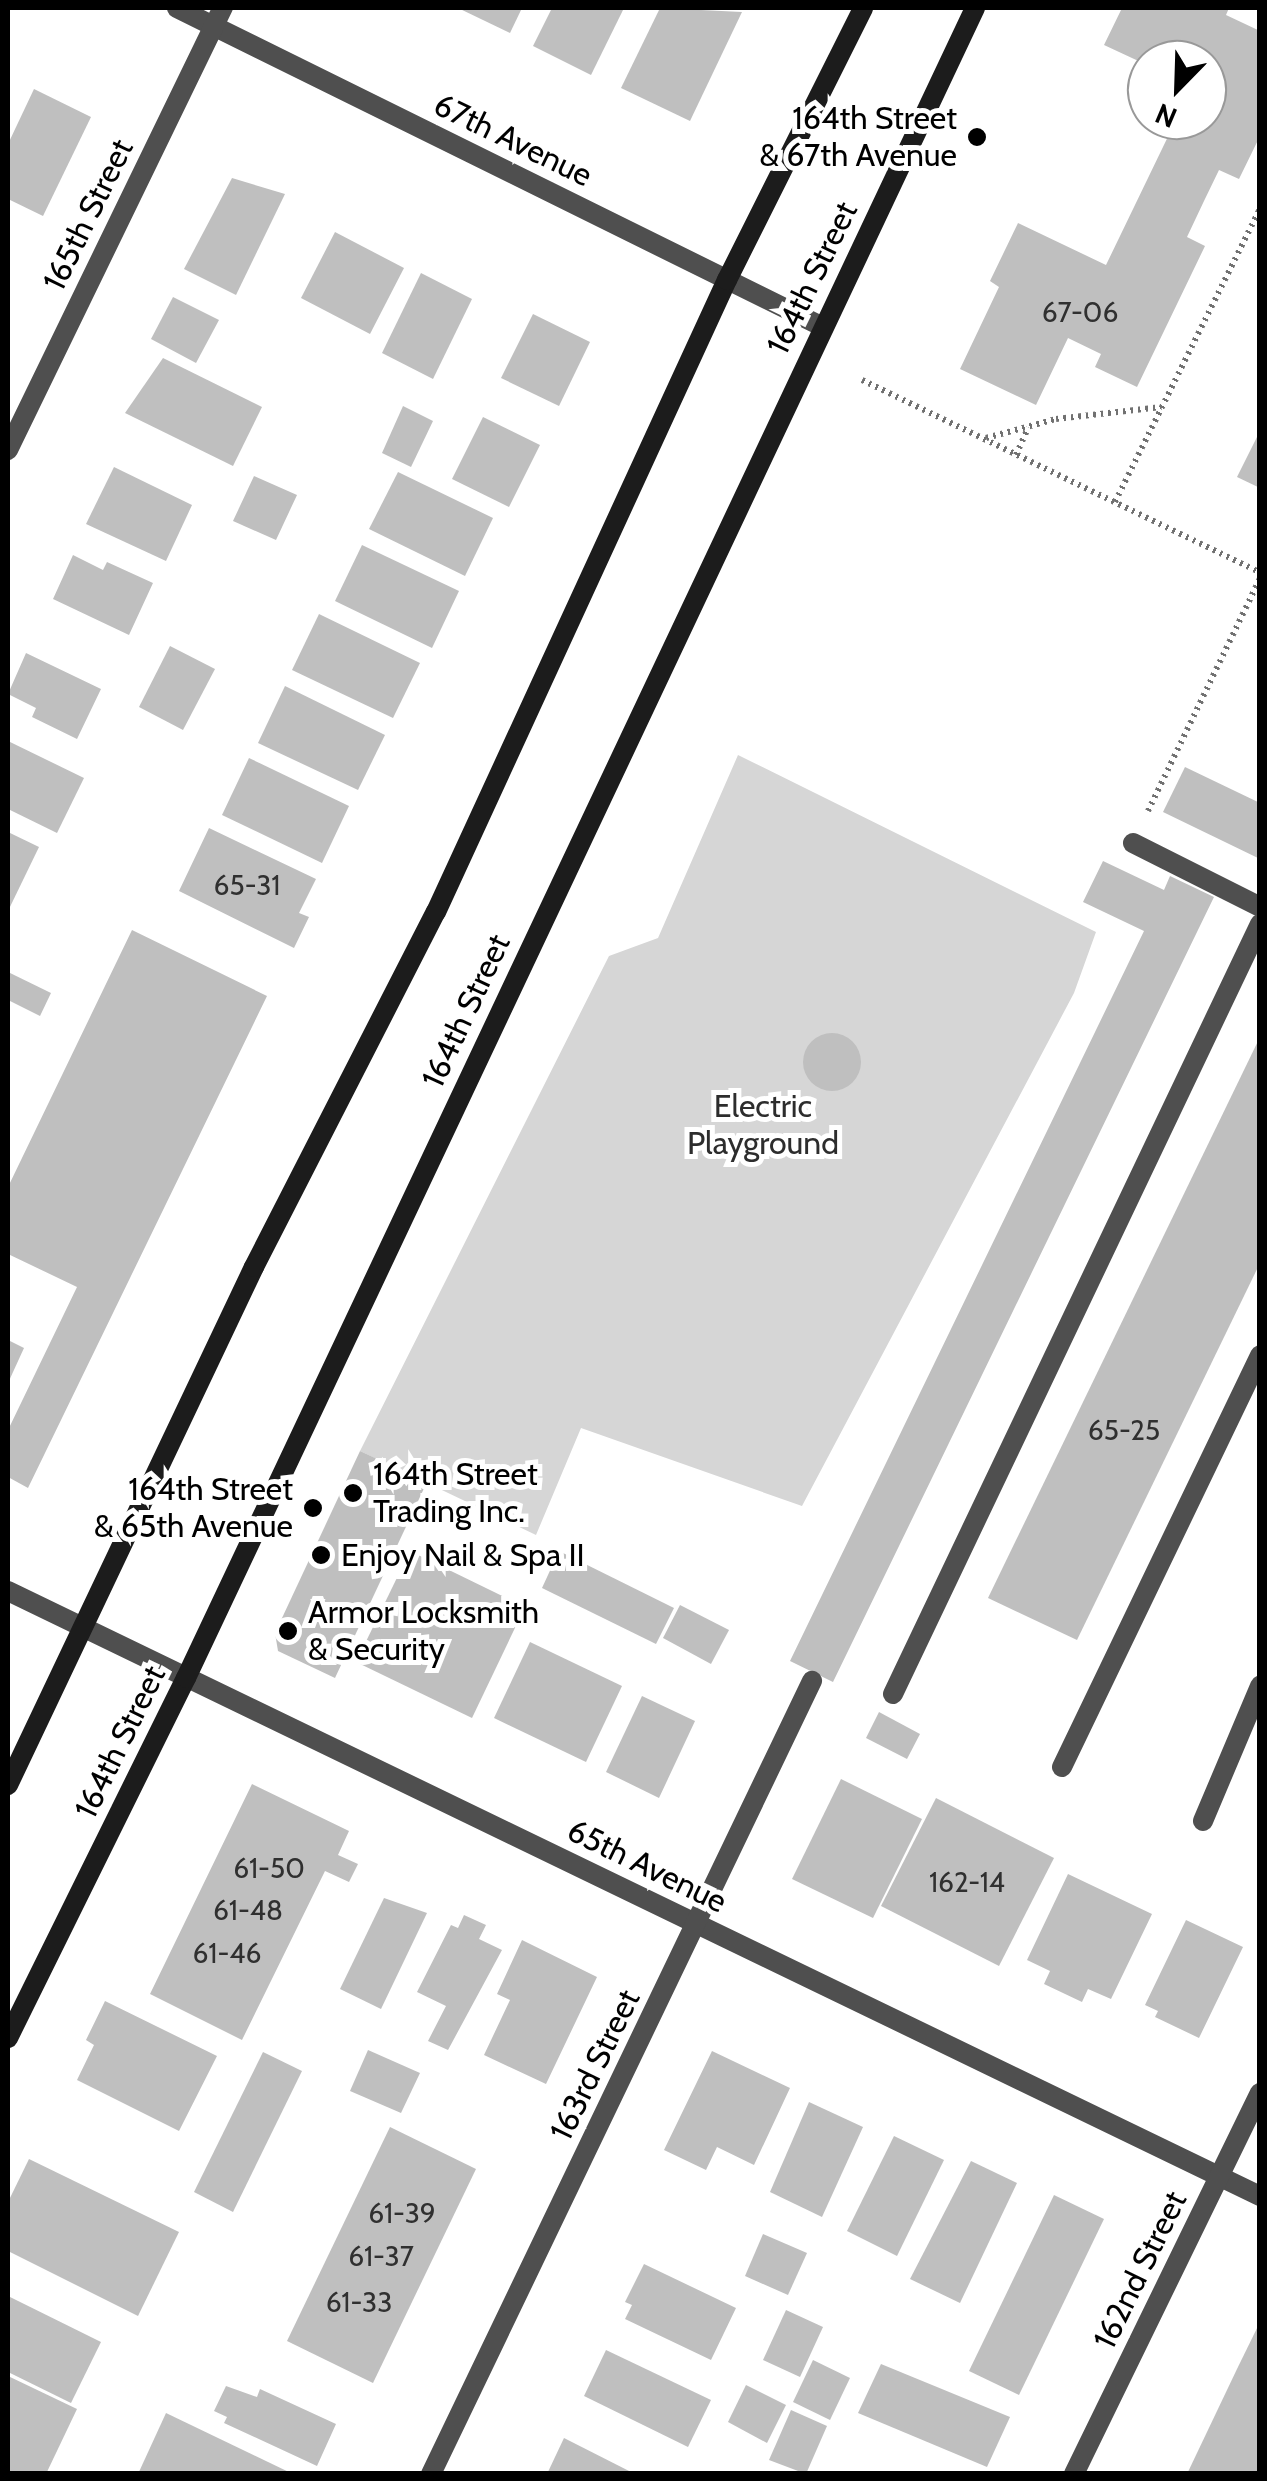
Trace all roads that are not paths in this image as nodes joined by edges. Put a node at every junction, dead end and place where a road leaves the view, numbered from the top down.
1 (177, 8) edge
2 (863, 8) edge
3 (975, 8) edge
4 (219, 17) edge
5 (727, 280) junction
6 (822, 326) junction
7 (8, 450) edge
8 (1133, 843) road end
9 (1260, 907) edge
10 (1260, 924) edge
11 (1260, 1355) edge
12 (8, 1590) edge
13 (85, 1628) junction
14 (186, 1678) junction
15 (812, 1682) dead end
16 (1260, 1686) edge
17 (893, 1694) dead end
18 (1062, 1767) dead end
19 (8, 1785) edge
20 (1203, 1821) dead end
21 (697, 1923) junction
22 (8, 2038) edge
23 (1260, 2093) edge
24 (1219, 2176) junction
25 (1260, 2196) edge
26 (431, 2474) edge
27 (1074, 2474) edge

1 - 4 street, 67th Avenue
2 - 5 street
3 - 6 street, 164th Street
4 - 5 street, 67th Avenue
4 - 7 street, 165th Street
5 - 6 street, 67th Avenue
5 - 13 street
6 - 14 street, 164th Street
8 - 9 street
10 - 17 street
11 - 18 street
12 - 13 street, 65th Avenue
13 - 14 street, 65th Avenue
13 - 19 street
14 - 21 street, 65th Avenue
14 - 22 street, 164th Street
15 - 21 street, 163rd Street
16 - 20 street
21 - 24 street, 65th Avenue
21 - 26 street, 163rd Street
23 - 24 street, 162nd Street
24 - 25 street, 65th Avenue
24 - 27 street, 162nd Street

